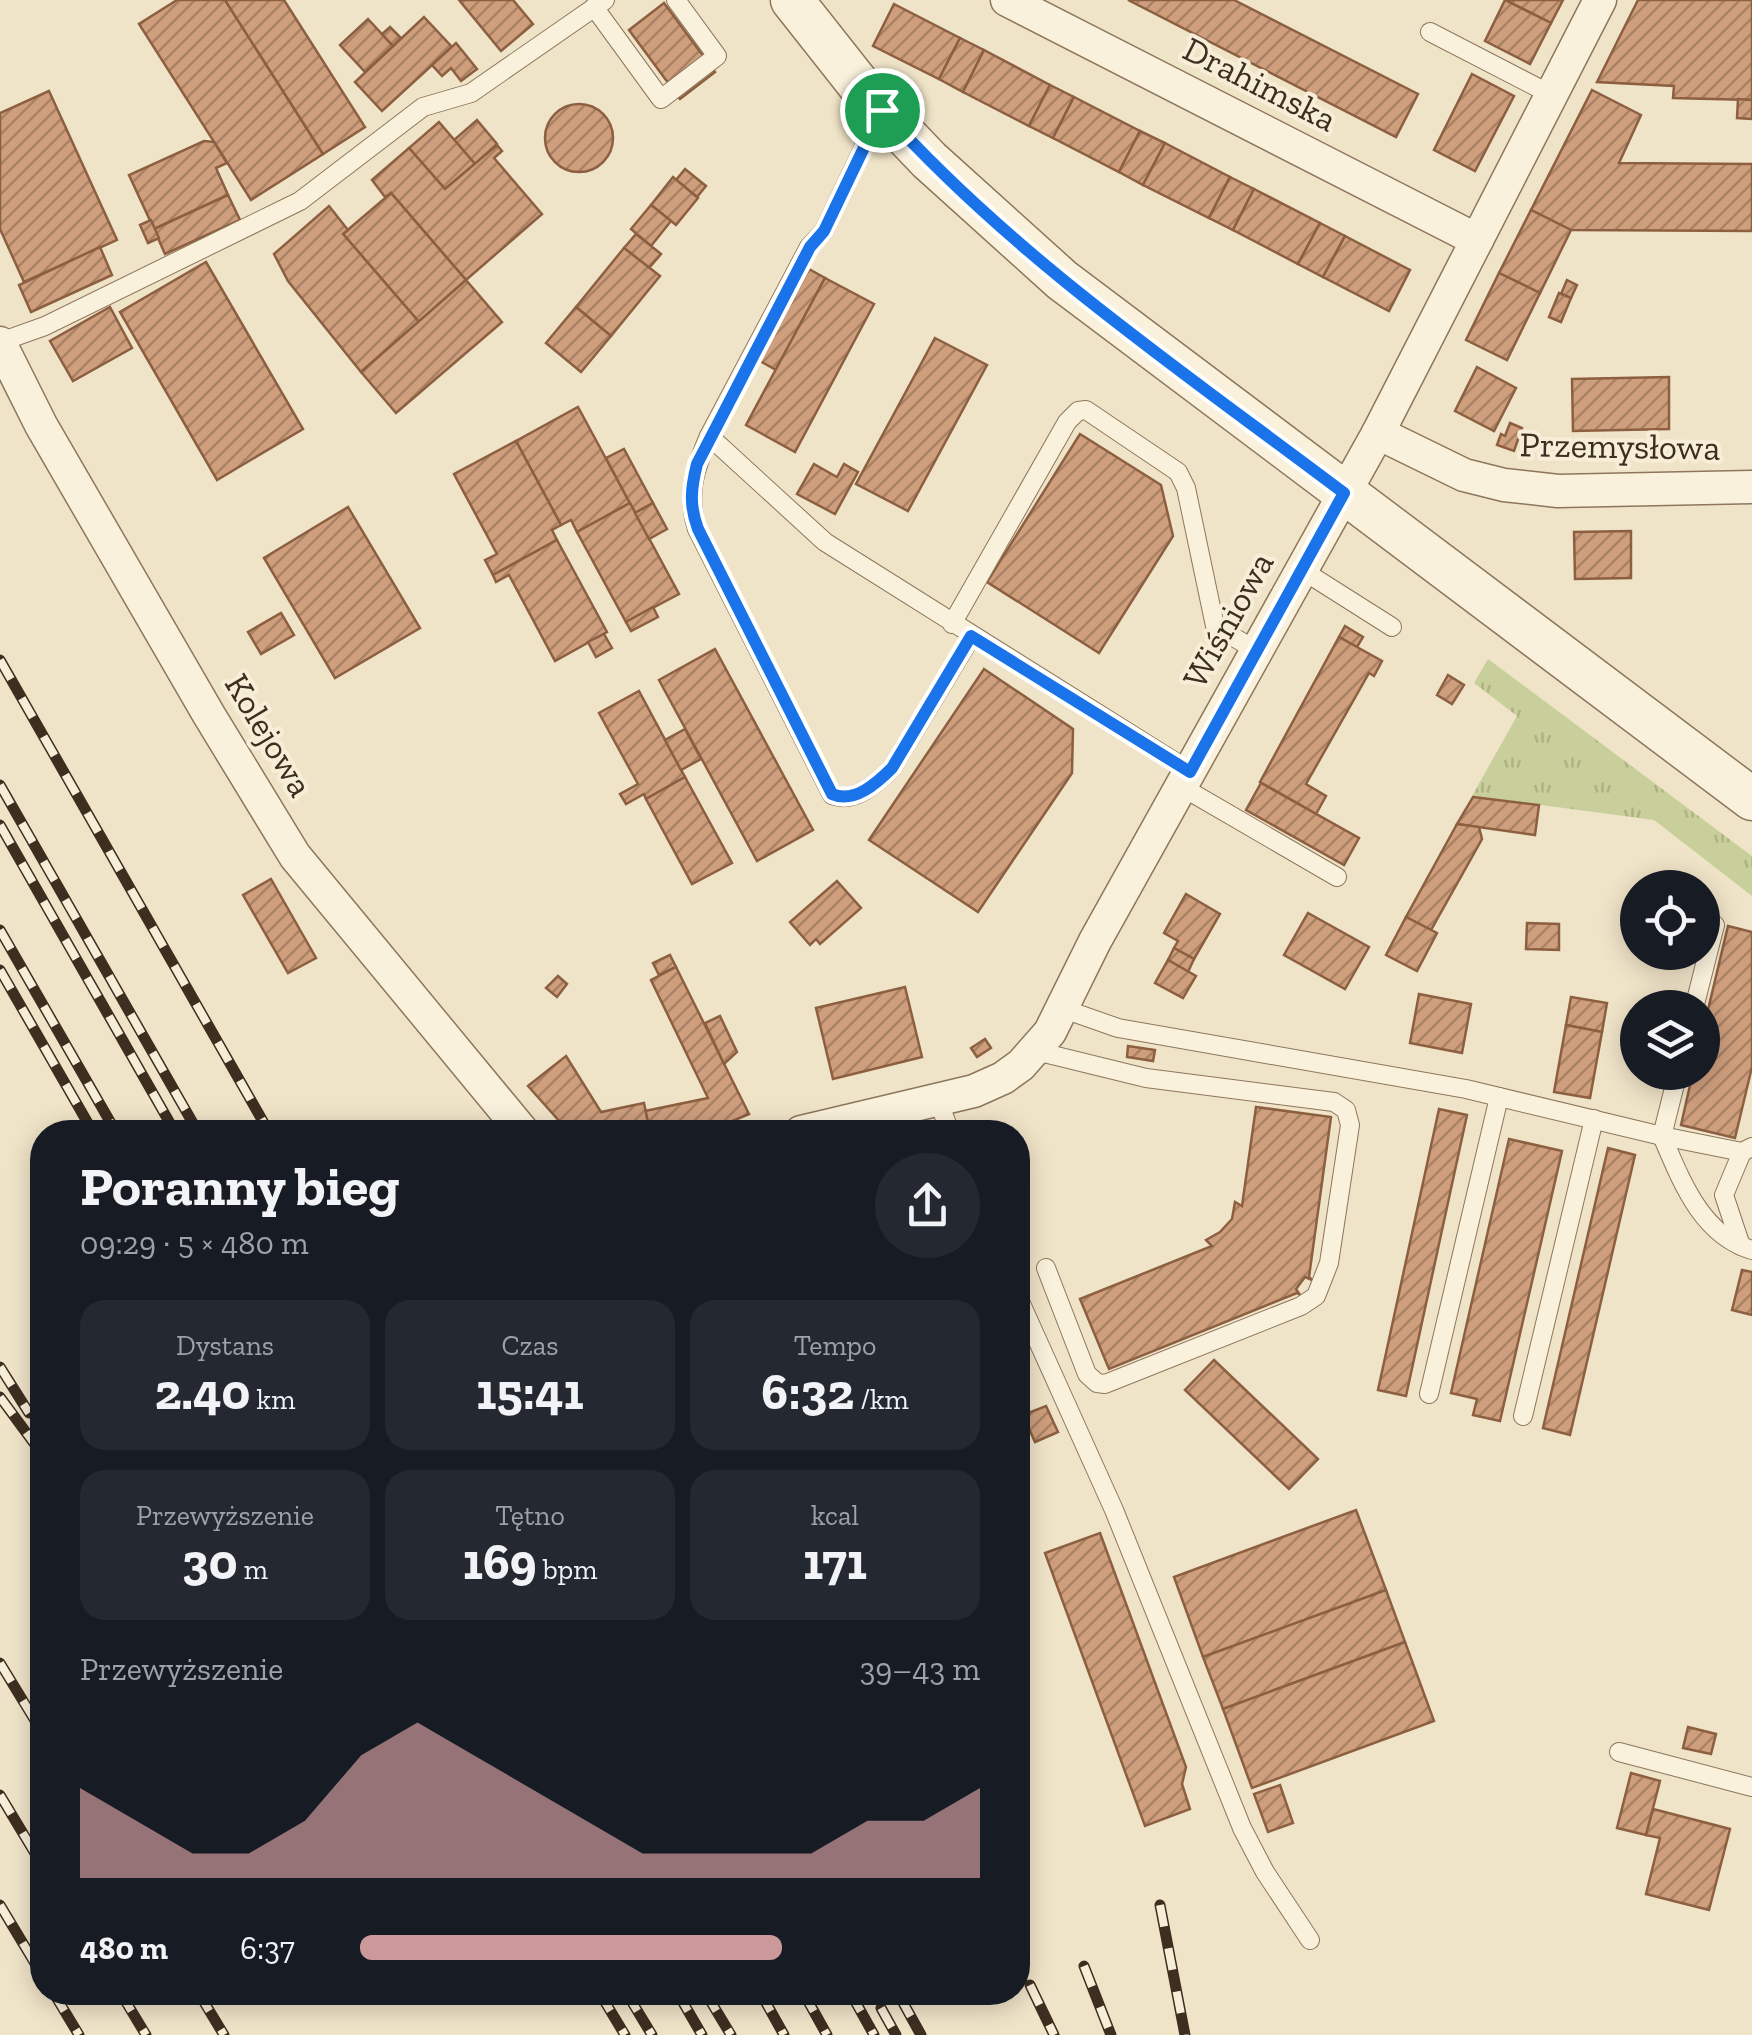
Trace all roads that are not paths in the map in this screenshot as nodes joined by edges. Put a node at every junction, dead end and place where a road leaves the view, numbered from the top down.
1 (676, 0) edge
2 (792, 0) edge
3 (1008, 0) edge
4 (1600, 0) edge
5 (599, 4) edge
6 (1430, 32) dead end
7 (1552, 94) junction
8 (882, 110) junction
9 (1477, 240) junction
10 (0, 342) edge
11 (1378, 433) junction
12 (710, 436) junction
13 (1752, 487) edge
14 (1344, 493) junction
15 (1302, 570) junction
16 (952, 624) junction
17 (1392, 628) dead end
18 (971, 636) junction
19 (1257, 651) junction
20 (1186, 779) junction
21 (1752, 800) edge
22 (1338, 877) dead end
23 (1061, 1008) junction
24 (1036, 1050) junction
25 (1674, 1090) edge
26 (1500, 1096) junction
27 (938, 1100) junction
28 (1594, 1119) junction
29 (513, 1120) edge
30 (852, 1120) edge
31 (946, 1120) edge
32 (1662, 1136) junction
33 (1747, 1150) edge
34 (1746, 1248) edge
35 (1046, 1268) dead end
36 (1030, 1324) edge
37 (1429, 1394) dead end
38 (1523, 1416) dead end
39 (1619, 1752) dead end
40 (1752, 1787) edge
41 (1310, 1940) dead end

1 - 5 lane
2 - 8 street
3 - 9 street, Drahimska
4 - 7 street, Wiśniowa
5 - 10 lane
6 - 7 lane
7 - 9 street, Wiśniowa
8 - 12 lane
8 - 14 street
9 - 11 street, Wiśniowa
10 - 29 street, Kolejowa
11 - 13 street, Przemysłowa
11 - 14 street, Wiśniowa
12 - 16 lane
12 - 18 lane
14 - 15 street, Wiśniowa
14 - 21 street
15 - 17 lane
15 - 19 street, Wiśniowa
16 - 18 lane
16 - 19 lane
18 - 20 lane
19 - 20 street, Wiśniowa
20 - 22 lane
20 - 23 street, Wiśniowa
23 - 24 street, Wiśniowa
23 - 26 lane
24 - 27 street, Wiśniowa
24 - 35 lane
25 - 32 lane
26 - 28 lane
26 - 37 lane
27 - 30 street, Wiśniowa
27 - 31 lane
28 - 32 lane
28 - 38 lane
32 - 33 lane
32 - 34 lane
33 - 34 lane
36 - 41 lane
39 - 40 lane

